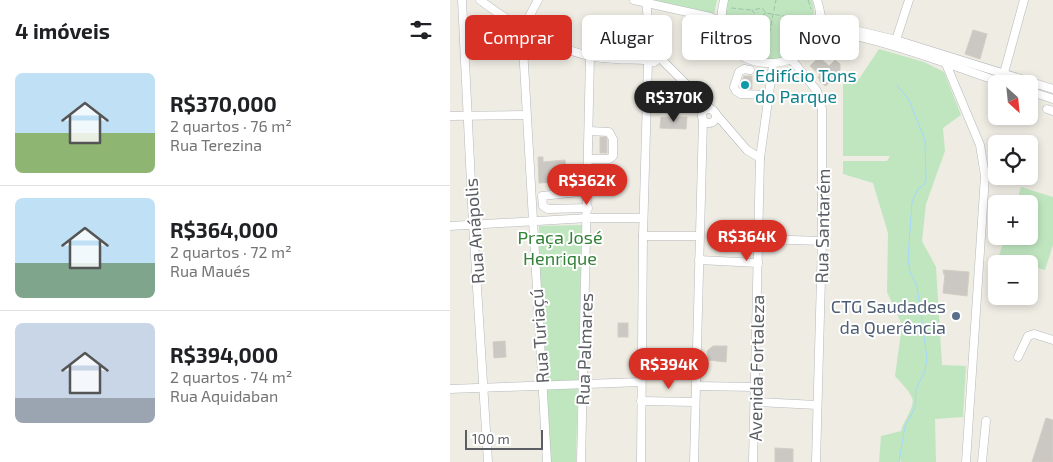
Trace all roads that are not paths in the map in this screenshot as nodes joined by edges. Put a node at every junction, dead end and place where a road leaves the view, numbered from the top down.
1 (462, 0) edge
2 (480, 0) edge
3 (538, 0) edge
4 (634, 0) edge
5 (817, 0) edge
6 (909, 0) edge
7 (1024, 0) edge
8 (646, 1) edge
9 (820, 14) joint
10 (501, 15) edge
11 (530, 15) edge
12 (647, 15) edge
13 (702, 15) edge
14 (859, 37) edge
15 (895, 43) junction
16 (523, 60) edge
17 (590, 60) edge
18 (652, 60) edge
19 (658, 60) edge
20 (752, 60) edge
21 (792, 60) joint
22 (773, 64) junction
23 (946, 64) junction
24 (750, 70) dead end
25 (1004, 73) junction
26 (988, 78) edge
27 (1053, 89) edge
28 (1038, 94) edge
29 (768, 95) junction
30 (1053, 99) edge
31 (467, 115) junction
32 (526, 115) junction
33 (450, 116) edge
34 (710, 116) junction
35 (589, 131) junction
36 (762, 141) junction
37 (747, 150) junction
38 (760, 158) junction
39 (588, 159) junction
40 (588, 192) junction
41 (588, 208) junction
42 (588, 218) junction
43 (643, 218) junction
44 (532, 222) junction
45 (472, 224) junction
46 (450, 226) edge
47 (642, 236) junction
48 (699, 236) junction
49 (759, 239) junction
50 (822, 241) junction
51 (699, 260) junction
52 (758, 263) junction
53 (1053, 340) edge
54 (1018, 358) dead end
55 (641, 382) junction
56 (583, 383) junction
57 (542, 384) junction
58 (696, 386) junction
59 (756, 387) junction
60 (485, 388) junction
61 (450, 389) edge
62 (641, 401) junction
63 (696, 402) junction
64 (755, 402) junction
65 (817, 405) junction
66 (986, 421) dead end
67 (488, 462) edge
68 (547, 462) edge
69 (581, 462) edge
70 (640, 462) edge
71 (694, 462) edge
72 (753, 462) edge
73 (816, 462) edge
74 (966, 462) edge
75 (982, 462) edge

1 - 31 street, Rua Anápolis
2 - 10 street
3 - 11 street
4 - 8 street
5 - 9 street
6 - 15 street
7 - 25 street
8 - 12 street
8 - 13 street
9 - 15 street
14 - 15 street
15 - 23 street
15 - 25 street
16 - 32 street, Rua Turiaçú
17 - 35 street, Rua Palmares
18 - 43 street
19 - 34 street
20 - 22 street
21 - 22 street
21 - 50 street, Rua Santarém
22 - 29 street, Avenida Fortaleza
23 - 26 street
23 - 74 street
24 - 29 street
25 - 27 street
28 - 30 street
29 - 36 street, Avenida Fortaleza
31 - 32 street
31 - 33 street
31 - 45 street, Rua Anápolis
32 - 44 street, Rua Turiaçú
34 - 37 street
34 - 48 street
35 - 39 street, Rua Palmares
35 - 39 street
36 - 37 street
36 - 38 street, Avenida Fortaleza
37 - 38 street
38 - 49 street, Avenida Fortaleza
39 - 40 street, Rua Palmares
40 - 41 street, Rua Palmares
40 - 41 street
41 - 42 street, Rua Palmares
42 - 43 street
42 - 44 street
42 - 56 street, Rua Palmares
43 - 47 street
44 - 45 street
44 - 57 street, Rua Turiaçú
45 - 46 street
45 - 60 street, Rua Anápolis
47 - 48 street
47 - 55 street
48 - 51 street
49 - 50 street
49 - 52 street, Avenida Fortaleza
50 - 65 street, Rua Santarém
51 - 52 street
51 - 58 street
52 - 59 street, Avenida Fortaleza
53 - 54 street
55 - 56 street
55 - 62 street
56 - 57 street
56 - 69 street, Rua Palmares
57 - 60 street
57 - 68 street, Rua Turiaçú
58 - 59 street
58 - 63 street
59 - 64 street, Avenida Fortaleza
60 - 61 street
60 - 67 street, Rua Anápolis
62 - 63 street
62 - 70 street
63 - 71 street
64 - 65 street
64 - 72 street, Avenida Fortaleza
65 - 73 street, Rua Santarém
66 - 75 street

